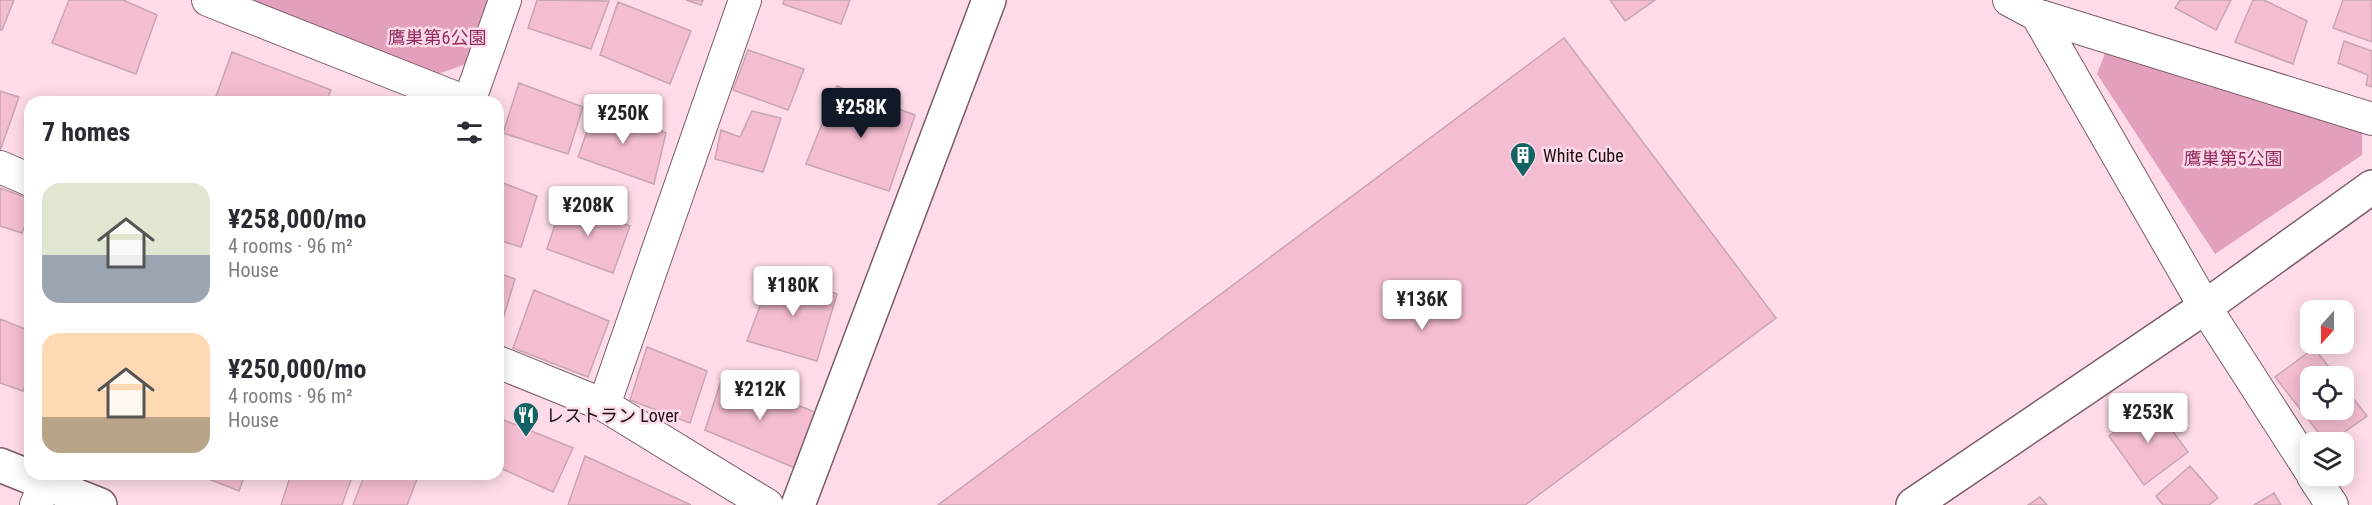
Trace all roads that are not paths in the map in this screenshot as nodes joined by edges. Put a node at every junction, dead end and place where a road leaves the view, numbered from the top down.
1 (208, 0) edge
2 (506, 0) edge
3 (746, 0) edge
4 (989, 0) edge
5 (2009, 0) edge
6 (2037, 15) junction
7 (452, 96) edge
8 (469, 96) edge
9 (2372, 119) edge
10 (0, 167) edge
11 (24, 177) edge
12 (2372, 187) edge
13 (2205, 308) junction
14 (504, 364) edge
15 (604, 405) junction
16 (2300, 455) edge
17 (0, 465) edge
18 (24, 477) edge
19 (30, 480) edge
20 (2320, 486) edge
21 (44, 487) edge
22 (100, 505) edge
23 (767, 505) edge
24 (798, 505) edge
25 (1913, 505) edge
26 (2332, 505) edge

1 - 7 street
2 - 8 street
3 - 15 street
4 - 24 street
5 - 6 street
6 - 9 street
6 - 13 street
10 - 11 street
12 - 13 street
13 - 16 street
13 - 25 street
14 - 15 street
15 - 23 street
17 - 18 street
19 - 21 street
20 - 26 street
21 - 22 street

